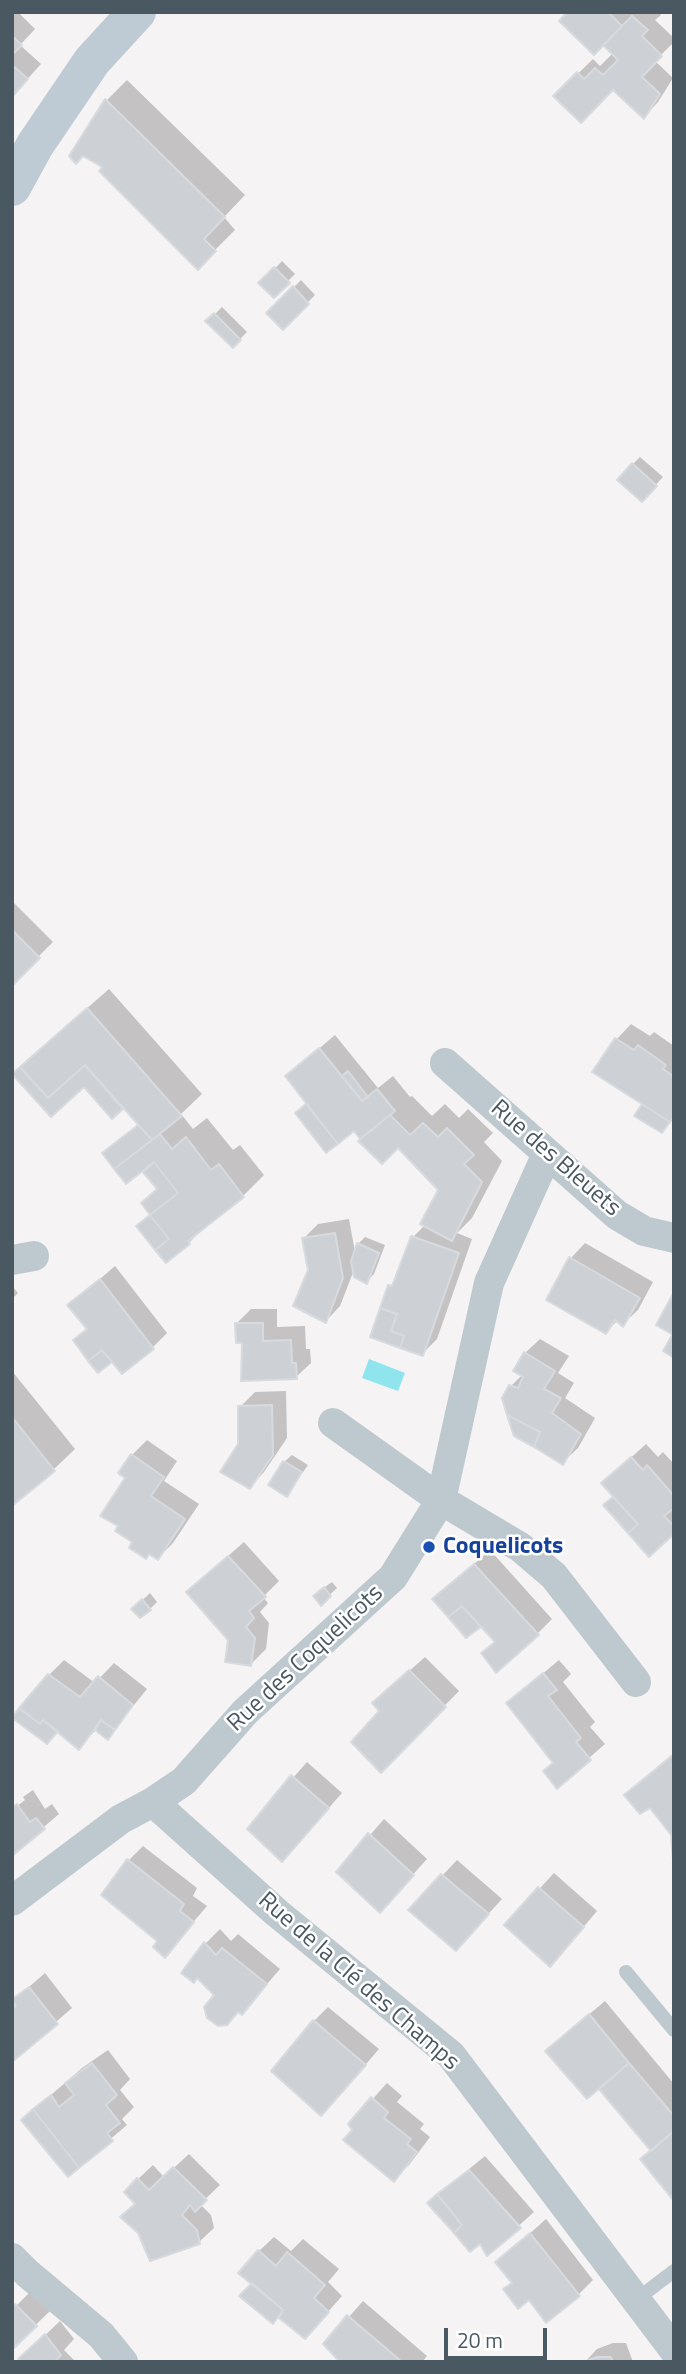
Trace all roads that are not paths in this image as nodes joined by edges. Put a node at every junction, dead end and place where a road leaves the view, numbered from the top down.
1 (137, 12) edge
2 (12, 187) edge
3 (445, 1063) dead end
4 (547, 1154) junction
5 (674, 1238) edge
6 (332, 1423) dead end
7 (441, 1500) junction
8 (636, 1682) dead end
9 (153, 1802) junction
10 (12, 1901) edge
11 (625, 1972) dead end
12 (674, 2030) edge
13 (12, 2258) edge
14 (674, 2271) edge
15 (637, 2299) junction
16 (674, 2350) edge
17 (123, 2362) edge

1 - 2 street
3 - 4 street, Rue des Bleuets
4 - 5 street, Rue des Bleuets
4 - 7 street, Rue des Coquelicots
6 - 7 street
7 - 8 street
7 - 9 street, Rue des Coquelicots
9 - 10 street
9 - 15 street, Rue de la Clé des Champs
11 - 12 lane
13 - 17 street
14 - 15 lane
15 - 16 street, Rue de la Clé des Champs

